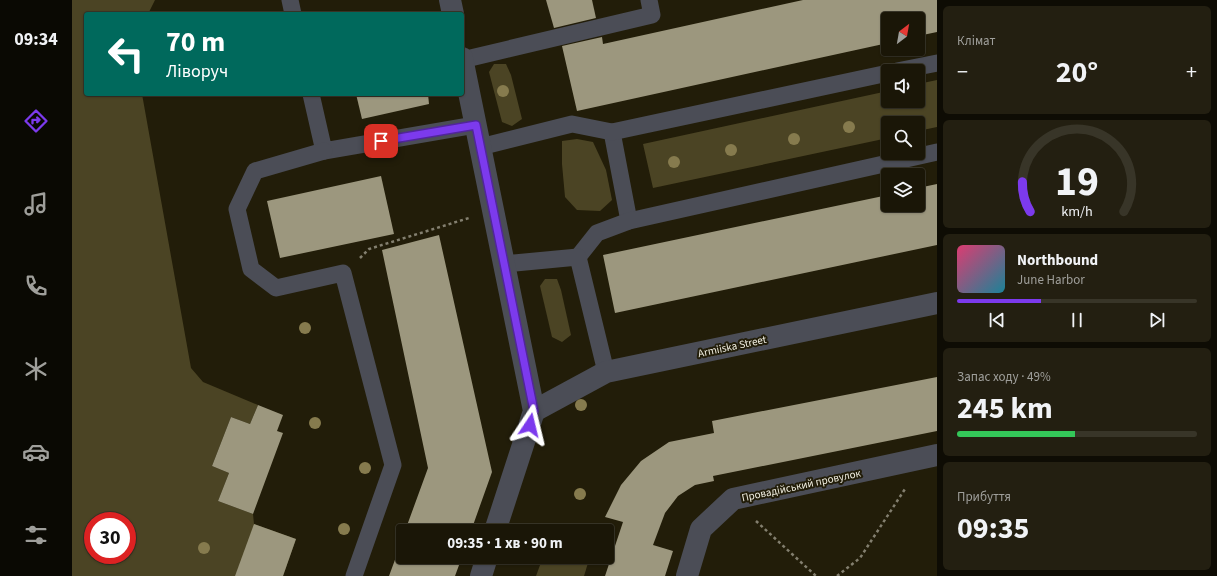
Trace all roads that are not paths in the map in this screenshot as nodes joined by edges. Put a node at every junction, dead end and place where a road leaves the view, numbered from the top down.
1 (290, 0) edge
2 (450, 0) edge
3 (649, 0) edge
4 (293, 12) edge
5 (453, 12) edge
6 (464, 59) edge
7 (937, 63) edge
8 (925, 65) edge
9 (464, 68) edge
10 (881, 74) edge
11 (311, 96) edge
12 (476, 125) junction
13 (612, 132) junction
14 (480, 147) junction
15 (324, 151) junction
16 (937, 152) edge
17 (629, 221) junction
18 (578, 257) junction
19 (504, 264) junction
20 (937, 303) edge
21 (606, 372) junction
22 (534, 411) junction
23 (931, 457) edge
24 (497, 524) edge
25 (485, 564) edge
26 (354, 576) edge
27 (481, 576) edge
28 (687, 576) edge

1 - 4 lane
2 - 5 street
3 - 6 lane
7 - 8 lane
9 - 12 street
10 - 13 lane
11 - 15 lane
12 - 14 street
12 - 15 lane
13 - 14 lane
13 - 17 lane
14 - 19 street
15 - 26 lane
16 - 17 lane
17 - 18 lane
18 - 19 lane
18 - 21 lane
19 - 22 street
20 - 21 street, Armiiska Street
21 - 22 street, Armiiska Street
22 - 24 street
23 - 28 street, Провадійський провулок
25 - 27 street

